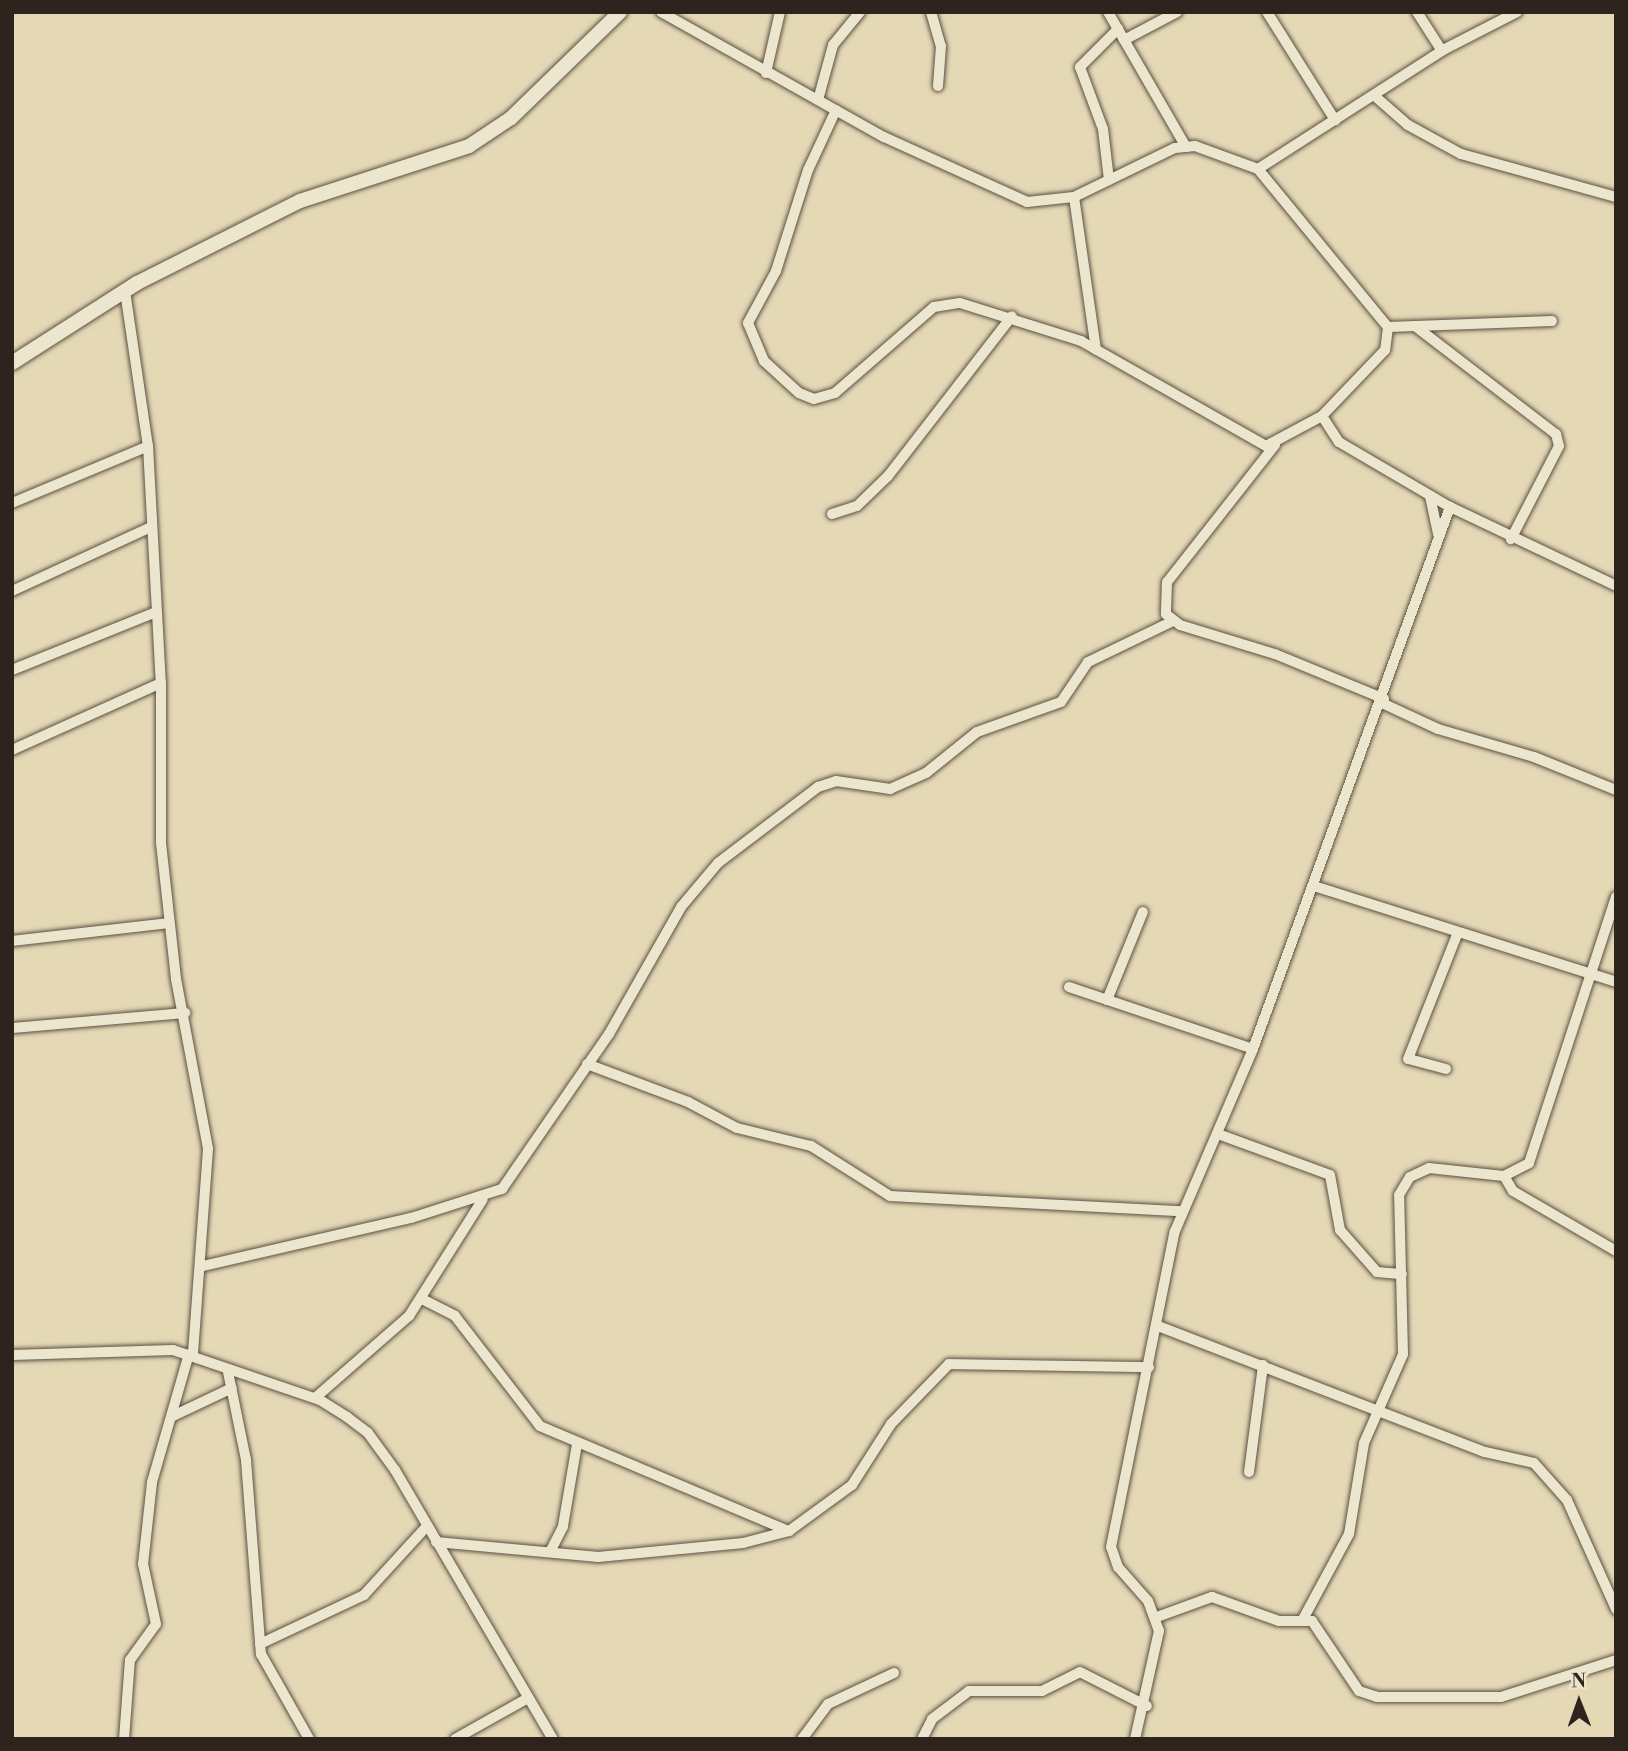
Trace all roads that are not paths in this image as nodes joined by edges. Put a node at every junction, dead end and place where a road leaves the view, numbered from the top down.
1 (620, 12) edge
2 (661, 12) edge
3 (780, 12) edge
4 (860, 12) edge
5 (931, 12) edge
6 (1108, 12) edge
7 (1177, 12) edge
8 (1267, 12) edge
9 (1417, 12) edge
10 (1517, 12) edge
11 (1505, 15) edge
12 (1118, 29) junction
13 (1124, 40) junction
14 (1442, 51) junction
15 (766, 73) junction
16 (939, 86) dead end
17 (1377, 97) junction
18 (818, 100) junction
19 (836, 110) junction
20 (1335, 120) junction
21 (1186, 147) junction
22 (1258, 169) junction
23 (1109, 180) junction
24 (1074, 197) junction
25 (1616, 197) edge
26 (124, 291) junction
27 (1012, 316) junction
28 (1552, 321) dead end
29 (1415, 326) junction
30 (1388, 327) junction
31 (1096, 349) junction
32 (12, 363) edge
33 (1322, 416) junction
34 (1275, 444) junction
35 (148, 446) junction
36 (1430, 496) junction
37 (12, 503) edge
38 (1450, 507) junction
39 (832, 514) dead end
40 (151, 527) junction
41 (1438, 535) junction
42 (1511, 539) junction
43 (1616, 586) edge
44 (12, 591) edge
45 (156, 612) junction
46 (1172, 621) junction
47 (12, 670) edge
48 (160, 683) junction
49 (1383, 701) junction
50 (12, 750) edge
51 (1616, 790) edge
52 (1314, 886) junction
53 (1616, 897) edge
54 (1143, 912) dead end
55 (169, 923) junction
56 (1458, 932) junction
57 (12, 941) edge
58 (1590, 974) junction
59 (1616, 982) edge
60 (1069, 987) dead end
61 (1107, 1000) junction
62 (185, 1013) junction
63 (12, 1028) edge
64 (1253, 1049) junction
65 (587, 1064) junction
66 (1446, 1069) dead end
67 (1218, 1134) junction
68 (1504, 1176) junction
69 (483, 1199) junction
70 (1181, 1211) junction
71 (1616, 1251) edge
72 (203, 1266) junction
73 (1402, 1274) junction
74 (422, 1299) junction
75 (1158, 1326) junction
76 (12, 1355) edge
77 (191, 1355) junction
78 (1263, 1365) junction
79 (1149, 1367) junction
80 (228, 1372) junction
81 (232, 1388) junction
82 (315, 1398) junction
83 (1378, 1409) junction
84 (173, 1416) junction
85 (577, 1444) junction
86 (1249, 1472) dead end
87 (426, 1527) junction
88 (789, 1531) junction
89 (436, 1542) junction
90 (550, 1552) junction
91 (1616, 1609) edge
92 (1157, 1617) junction
93 (1302, 1620) junction
94 (260, 1644) junction
95 (1616, 1660) edge
96 (894, 1673) dead end
97 (528, 1698) junction
98 (1147, 1706) junction
99 (124, 1739) edge
100 (309, 1739) edge
101 (455, 1739) edge
102 (553, 1739) edge
103 (802, 1739) edge
104 (922, 1739) edge
105 (1135, 1739) edge

1 - 26 main road
2 - 15 street
3 - 15 street
4 - 18 street
5 - 16 street
6 - 12 street
7 - 13 street
8 - 20 street
9 - 14 street
10 - 11 street
11 - 14 street
12 - 13 street
12 - 23 street
13 - 21 street
14 - 17 street
15 - 18 street
17 - 20 street
17 - 25 street
18 - 19 street
19 - 24 street
19 - 27 street
20 - 22 street
21 - 22 street
21 - 23 street
22 - 30 street
23 - 24 street
24 - 31 street
26 - 32 main road
26 - 35 street
27 - 31 street
27 - 39 street
28 - 29 street
29 - 30 street
29 - 42 street
30 - 33 street
31 - 34 street
33 - 34 street
33 - 36 street
34 - 46 street
35 - 37 street
35 - 40 street
36 - 38 street
36 - 41 street
38 - 41 street
38 - 42 street
40 - 44 street
40 - 45 street
41 - 49 street
42 - 43 street
45 - 47 street
45 - 48 street
46 - 49 street
46 - 65 street
48 - 50 street
48 - 55 street
49 - 51 street
49 - 52 street
52 - 56 street
52 - 64 street
53 - 58 street
54 - 61 street
55 - 57 street
55 - 62 street
56 - 58 street
56 - 66 street
58 - 59 street
58 - 68 street
60 - 61 street
61 - 64 street
62 - 63 street
62 - 72 street
64 - 67 street
65 - 69 street
65 - 70 street
67 - 70 street
67 - 73 street
68 - 71 street
68 - 73 street
69 - 72 street
69 - 74 street
70 - 75 street
72 - 77 street
73 - 83 street
74 - 82 street
74 - 85 street
75 - 78 street
75 - 79 street
76 - 77 street
77 - 80 street
77 - 84 street
78 - 83 street
78 - 86 street
79 - 88 street
79 - 92 street
80 - 81 street
80 - 82 street
81 - 84 street
81 - 94 street
82 - 87 street
83 - 91 street
83 - 93 street
84 - 99 street
85 - 88 street
85 - 90 street
87 - 89 street
87 - 94 street
88 - 90 street
89 - 90 street
89 - 97 street
92 - 93 street
92 - 98 street
93 - 95 street
94 - 100 street
96 - 103 street
97 - 101 street
97 - 102 street
98 - 104 street
98 - 105 street

